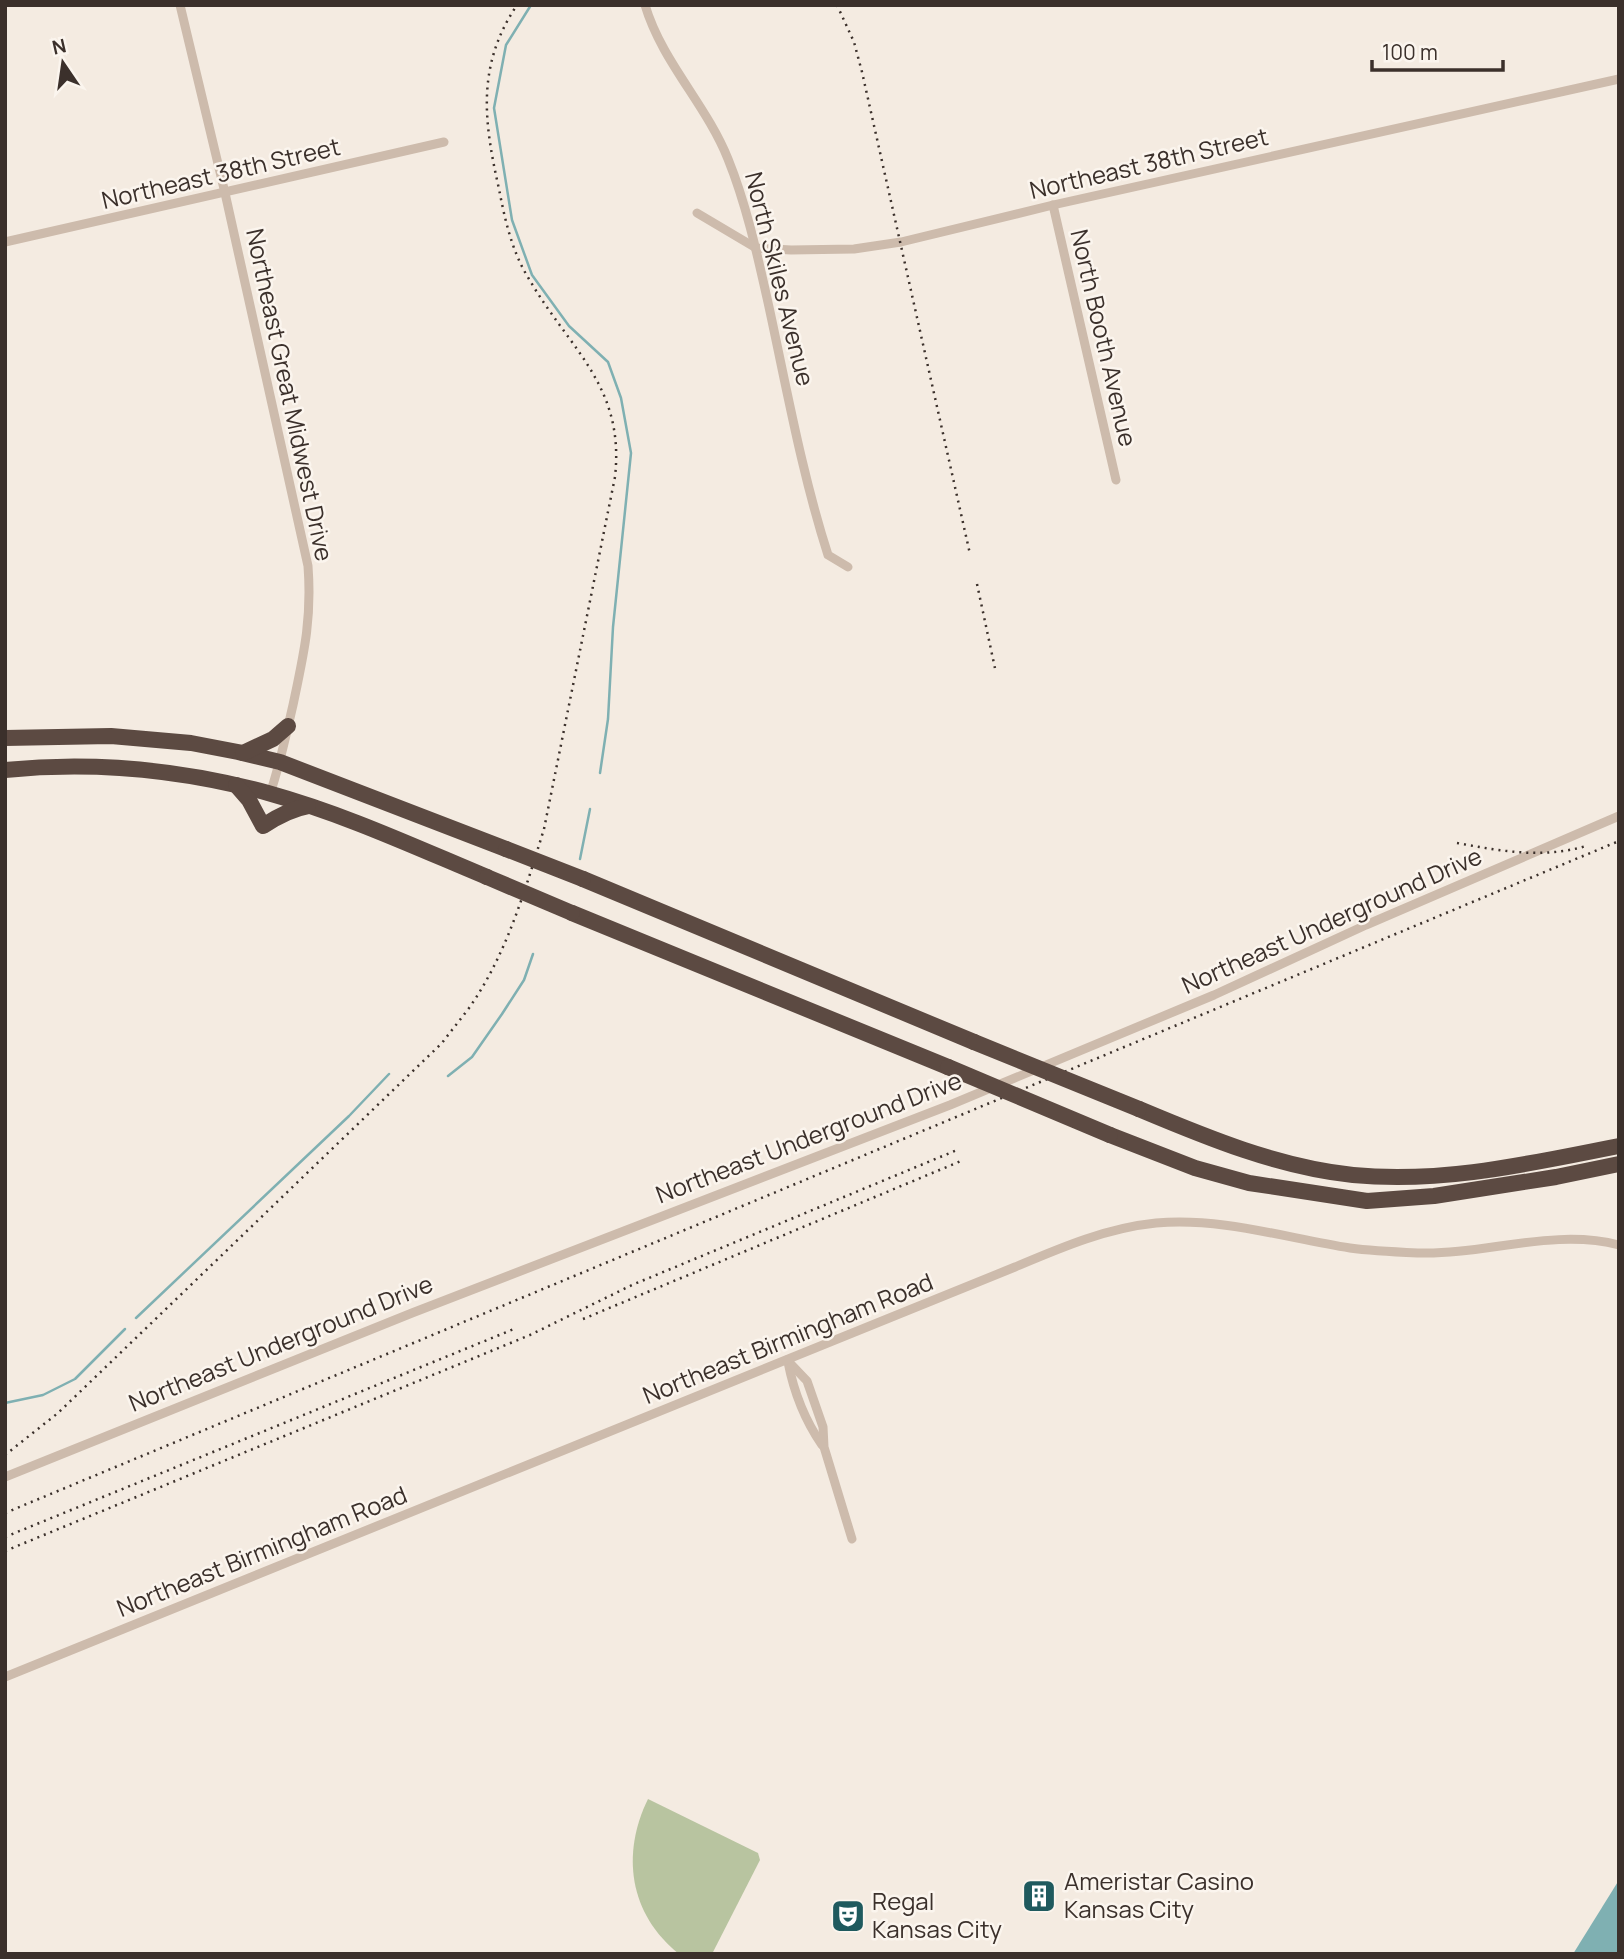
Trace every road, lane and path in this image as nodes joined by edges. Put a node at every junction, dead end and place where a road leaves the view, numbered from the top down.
1 (180, 5) edge
2 (645, 5) edge
3 (1617, 80) edge
4 (444, 142) dead end
5 (225, 193) junction
6 (1053, 205) junction
7 (697, 213) dead end
8 (5, 242) edge
9 (756, 248) junction
10 (1116, 480) dead end
11 (848, 567) dead end
12 (288, 726) junction
13 (5, 738) edge
14 (242, 753) junction
15 (280, 762) junction
16 (5, 770) edge
17 (236, 785) junction
18 (270, 794) junction
19 (309, 806) junction
20 (1619, 816) edge
21 (1619, 1146) edge
22 (1619, 1164) edge
23 (1619, 1245) edge
24 (787, 1360) junction
25 (824, 1447) junction
26 (5, 1477) edge
27 (852, 1539) dead end
28 (5, 1677) edge

1 - 5 street, Northeast Great Midwest Drive
2 - 9 street, North Skiles Avenue
3 - 6 street, Northeast 38th Street
4 - 5 street, Northeast 38th Street
5 - 8 street, Northeast 38th Street
5 - 12 street, Northeast Great Midwest Drive
6 - 9 street, Northeast 38th Street
6 - 10 street, North Booth Avenue
7 - 9 street, Northeast 38th Street
9 - 11 street, North Skiles Avenue
12 - 14 highway
12 - 15 street, Northeast Great Midwest Drive
13 - 14 highway
14 - 15 highway
15 - 18 street, Northeast Great Midwest Drive
15 - 21 highway, bridge
16 - 17 highway
17 - 18 highway
17 - 19 highway
18 - 19 highway
19 - 22 highway, bridge
20 - 26 street, Northeast Underground Drive
23 - 24 street, Northeast Birmingham Road
24 - 25 street
24 - 25 street
24 - 28 street, Northeast Birmingham Road
25 - 27 street

